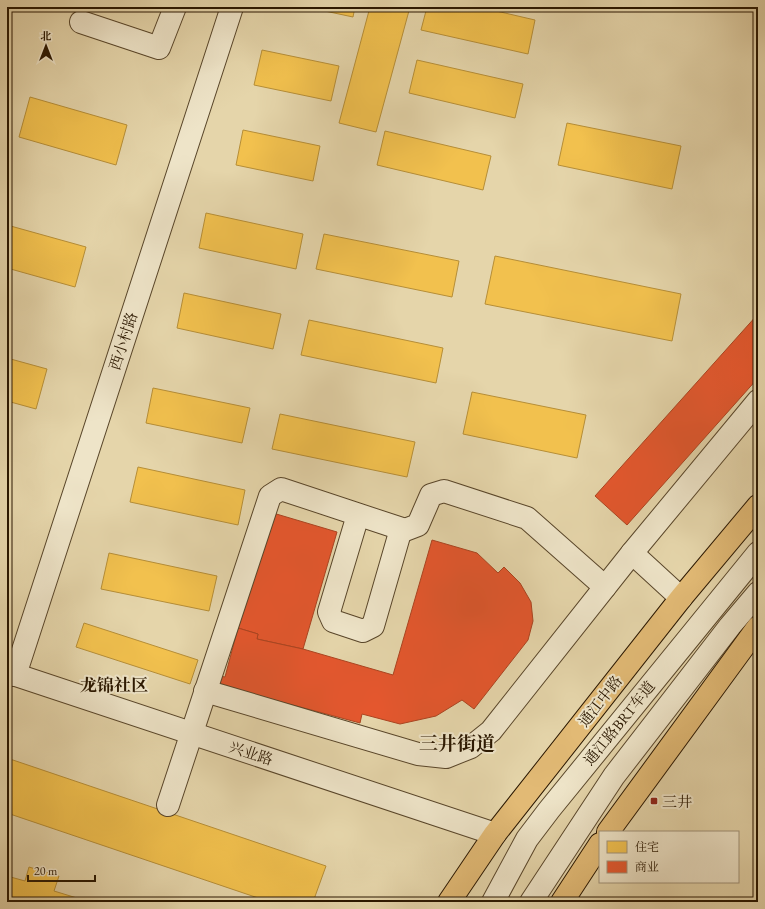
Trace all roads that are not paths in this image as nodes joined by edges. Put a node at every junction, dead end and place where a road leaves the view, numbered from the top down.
1 (175, 7) edge
2 (232, 7) edge
3 (81, 22) dead end
4 (758, 401) edge
5 (758, 506) edge
6 (358, 514) junction
7 (401, 529) junction
8 (632, 553) junction
9 (758, 553) edge
10 (605, 587) junction
11 (758, 593) edge
12 (681, 598) junction
13 (755, 637) edge
14 (11, 674) edge
15 (206, 691) junction
16 (192, 734) junction
17 (168, 805) dead end
18 (609, 831) edge
19 (495, 834) junction
20 (599, 846) edge
21 (449, 902) edge
22 (493, 902) edge
23 (531, 902) edge
24 (562, 902) edge

1 - 3 street
2 - 14 street, 西小村路
4 - 8 street
5 - 12 main road, 通江中路
6 - 7 street
6 - 7 street
6 - 15 street
7 - 10 street
8 - 10 street
8 - 12 street
9 - 22 street, 通江路BRT车道
10 - 15 street
11 - 23 street, 通江路BRT车道
12 - 19 main road, 通江中路
13 - 18 main road
14 - 16 street, 兴业路
15 - 16 street
16 - 17 street
16 - 19 street, 兴业路
19 - 21 main road, 通江中路
20 - 24 main road

